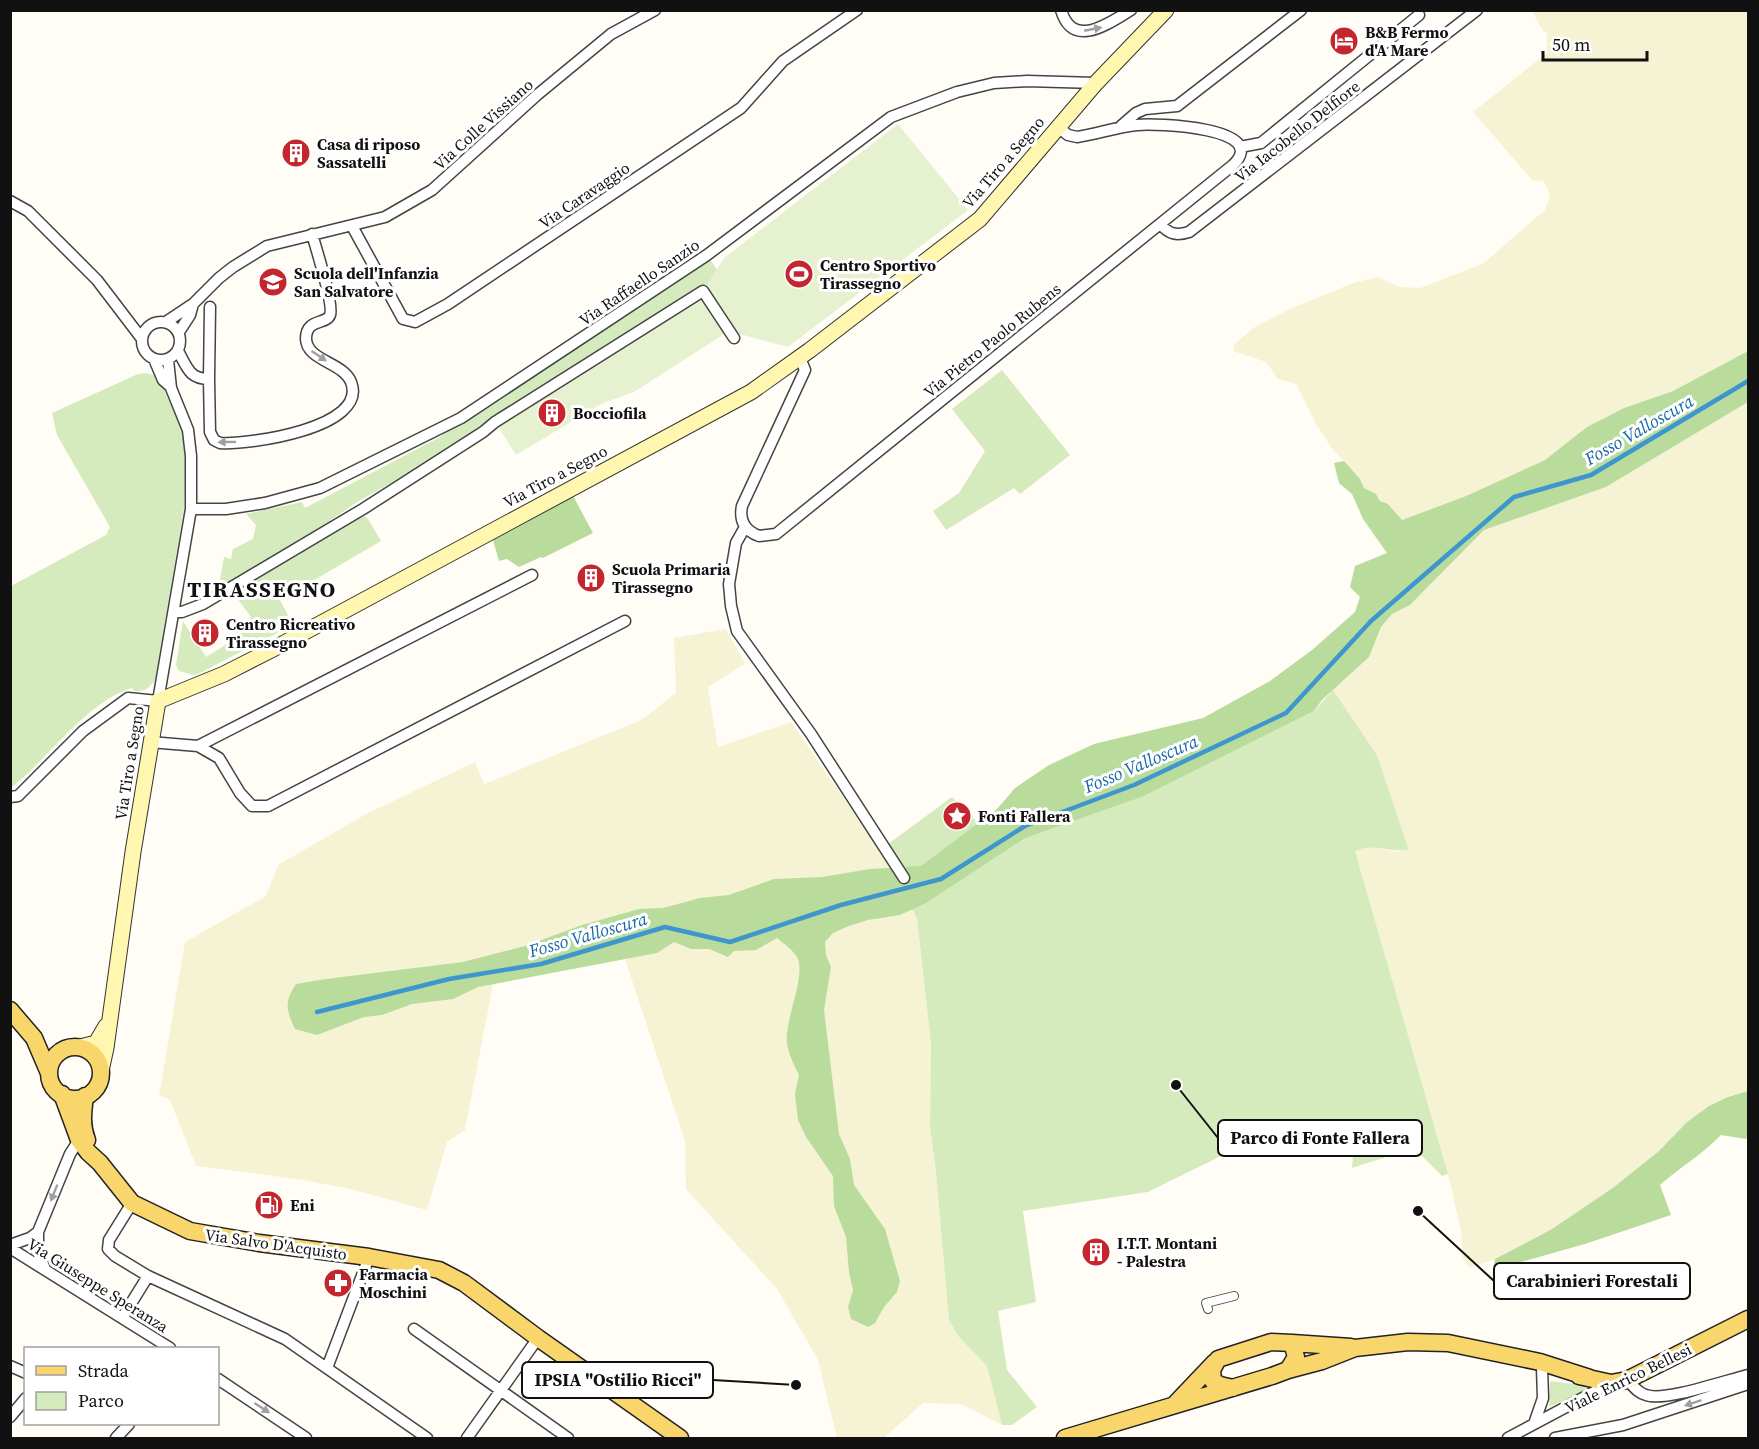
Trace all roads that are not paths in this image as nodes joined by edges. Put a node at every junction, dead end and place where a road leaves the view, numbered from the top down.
1 (655, 10) edge
2 (857, 10) edge
3 (1061, 10) edge
4 (1131, 10) edge
5 (1166, 10) edge
6 (1301, 10) edge
7 (1477, 10) edge
8 (1419, 15) dead end
9 (1096, 83) junction
10 (1058, 127) junction
11 (1118, 128) junction
12 (1240, 147) junction
13 (10, 201) edge
14 (1160, 224) junction
15 (352, 226) junction
16 (312, 234) junction
17 (193, 304) junction
18 (210, 307) dead end
19 (166, 322) junction
20 (179, 332) junction
21 (734, 338) dead end
22 (142, 339) junction
23 (178, 351) junction
24 (800, 357) junction
25 (154, 359) junction
26 (168, 360) junction
27 (208, 379) junction
28 (171, 388) junction
29 (190, 509) junction
30 (745, 527) junction
31 (532, 575) dead end
32 (174, 612) junction
33 (625, 621) dead end
34 (158, 701) junction
35 (150, 742) junction
36 (198, 746) junction
37 (10, 797) edge
38 (904, 878) dead end
39 (10, 1010) edge
40 (109, 1021) junction
41 (34, 1038) junction
42 (73, 1048) junction
43 (101, 1071) junction
44 (49, 1073) junction
45 (62, 1094) junction
46 (85, 1096) junction
47 (79, 1140) junction
48 (97, 1160) junction
49 (132, 1203) junction
50 (38, 1232) junction
51 (10, 1246) edge
52 (369, 1257) junction
53 (45, 1269) junction
54 (148, 1276) junction
55 (1234, 1296) dead end
56 (1208, 1309) dead end
57 (122, 1318) junction
58 (1749, 1318) edge
59 (414, 1329) dead end
60 (538, 1338) junction
61 (1292, 1343) junction
62 (168, 1347) edge
63 (1354, 1348) junction
64 (1494, 1354) junction
65 (1218, 1359) junction
66 (10, 1366) edge
67 (327, 1368) junction
68 (1542, 1368) junction
69 (1288, 1370) junction
70 (24, 1372) edge
71 (1749, 1375) edge
72 (1590, 1378) junction
73 (219, 1380) edge
74 (1619, 1382) junction
75 (1749, 1384) edge
76 (1233, 1388) junction
77 (502, 1391) junction
78 (24, 1400) edge
79 (1176, 1403) junction
80 (10, 1417) edge
81 (1534, 1424) junction
82 (128, 1425) edge
83 (672, 1436) edge
84 (116, 1438) edge
85 (306, 1438) edge
86 (427, 1438) edge
87 (467, 1438) edge
88 (568, 1438) edge
89 (1065, 1438) edge
90 (1508, 1438) edge
91 (1555, 1438) edge

1 - 15 street, Via Colle Vissiano
2 - 15 street, Via Caravaggio
3 -> 4 street
5 - 9 main road, Via Tiro a Segno
6 - 11 street
7 - 14 street, Via Iacobello Delfiore
8 - 12 street
9 - 10 main road, Via Tiro a Segno
9 - 29 street, Via Raffaello Sanzio
10 - 11 street
10 - 24 main road, Via Tiro a Segno
11 - 12 street
12 - 14 street, Via Pietro Paolo Rubens
13 - 22 street
14 - 30 street, Via Pietro Paolo Rubens
15 - 16 street, Via Colle Vissiano
16 - 17 street, Via Colle Vissiano
16 -> 27 street
17 - 19 street, Via Colle Vissiano
17 - 20 street
18 - 27 street
19 - 20 street
19 - 22 street
20 - 23 street
21 - 32 street
22 - 25 street
23 - 26 street
23 - 27 street
24 - 30 street
24 - 34 main road, Via Tiro a Segno
25 - 26 street
25 - 28 street
26 - 28 street
28 - 29 street
29 - 32 street
30 - 38 street
31 - 36 street
32 - 34 street
33 - 36 street
34 - 35 main road, Via Tiro a Segno
34 - 37 street
35 - 36 street
35 - 40 main road, Via Tiro a Segno
39 - 41 main road
40 - 42 main road, Via Tiro a Segno
40 - 43 main road, Via Tiro a Segno
41 - 42 main road
41 - 44 main road
42 - 43 main road
42 - 44 main road
43 - 46 main road
44 - 45 main road
45 - 46 main road
45 - 47 main road
46 - 48 main road
47 - 48 main road
47 -> 50 street
48 - 49 main road, Via Salvo D'Acquisto
49 - 52 main road, Via Salvo D'Acquisto
49 - 54 street
50 - 51 street
50 - 53 street
51 - 53 street, Via Giuseppe Speranza
52 - 60 main road, Via Salvo D'Acquisto
52 - 67 street
53 - 57 street, Via Giuseppe Speranza
54 - 57 street
54 - 67 street
55 - 56 street
57 - 62 street, Via Giuseppe Speranza
58 - 74 main road, Viale Enrico Bellesi
59 - 77 street
60 - 77 street
60 - 83 main road, Via Salvo D'Acquisto
61 - 63 main road
61 - 65 main road
61 - 69 main road
63 - 64 main road
63 - 69 main road
64 - 68 main road
64 - 72 main road
65 - 76 main road
65 - 79 main road
66 - 70 street
67 - 86 street
68 - 72 main road
68 - 81 street
69 - 76 main road
71 - 74 street
72 - 74 main road
73 -> 85 street
74 - 81 street, Viale Enrico Bellesi
75 -> 91 street
76 - 79 main road
77 - 87 street
77 - 88 street
78 - 80 street
79 - 89 main road
81 - 90 street, Viale Enrico Bellesi
82 - 84 street

